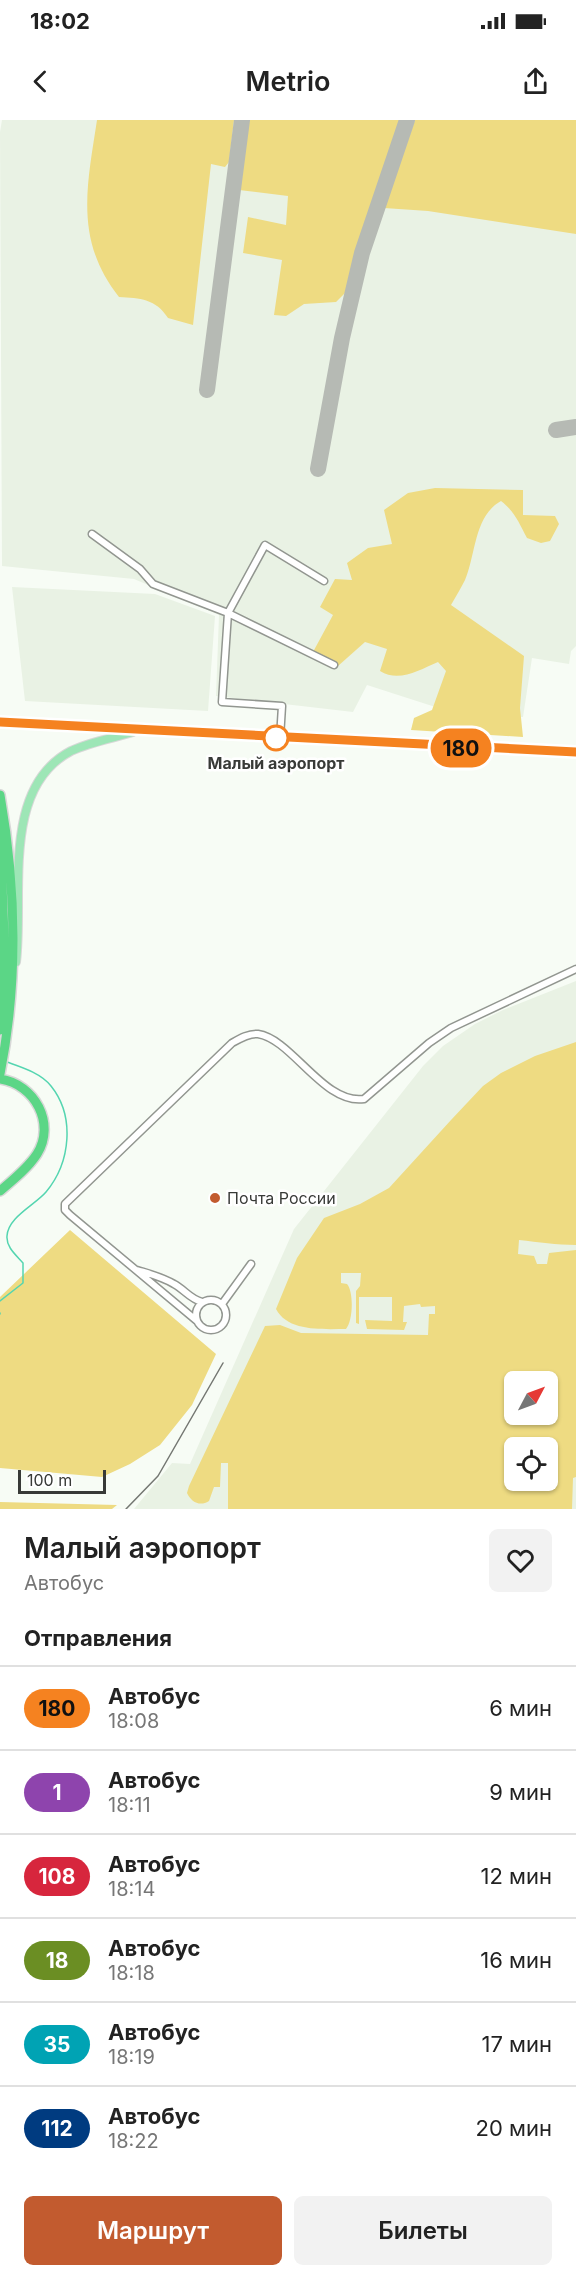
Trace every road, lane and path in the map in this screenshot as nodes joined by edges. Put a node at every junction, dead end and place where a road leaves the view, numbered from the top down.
1 (92, 534) dead end
2 (324, 581) dead end
3 (228, 612) junction
4 (334, 665) dead end
5 (0, 722) edge
6 (140, 730) junction
7 (280, 738) junction
8 (576, 752) edge
9 (0, 795) edge
10 (0, 827) edge
11 (576, 969) edge
12 (0, 974) edge
13 (7, 1003) junction
14 (3, 1031) edge
15 (0, 1074) edge
16 (0, 1079) edge
17 (0, 1191) edge
18 (251, 1264) dead end
19 (133, 1269) junction
20 (202, 1302) junction
21 (222, 1304) junction
22 (197, 1321) junction

1 - 3 street
2 - 3 street
3 - 4 street
3 - 7 street
5 - 6 main road
6 - 7 main road
6 - 13 main road
7 - 8 main road
9 - 13 highway
10 - 13 highway
11 - 19 street
12 - 13 highway
13 - 14 highway
14 - 15 highway
16 - 17 highway
18 - 21 street
19 - 20 street
19 - 22 street
20 - 21 street
20 - 22 street
21 - 22 street

